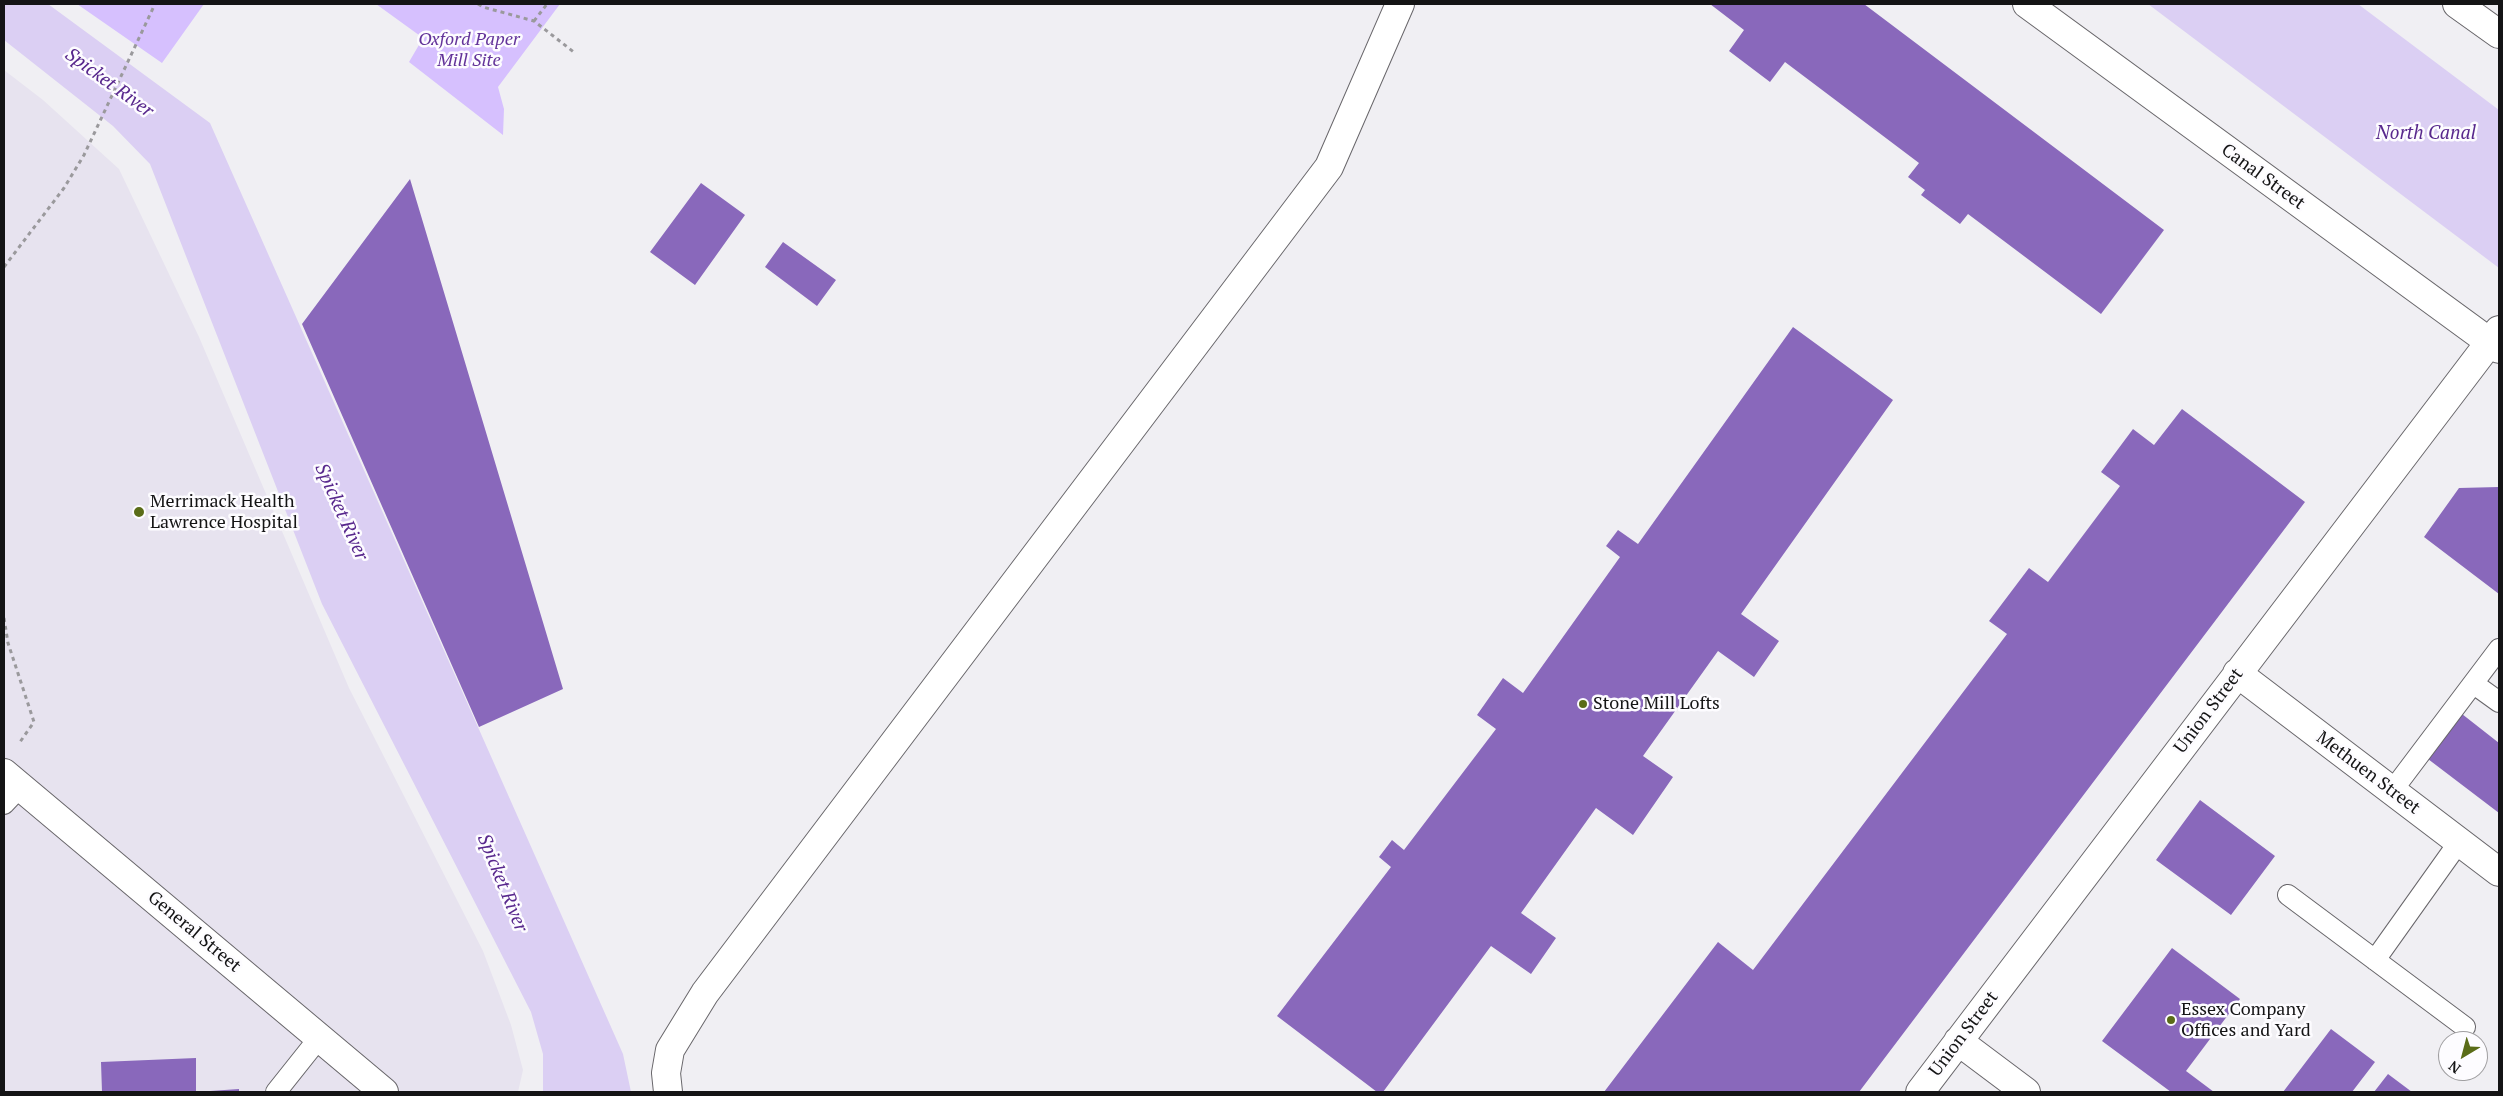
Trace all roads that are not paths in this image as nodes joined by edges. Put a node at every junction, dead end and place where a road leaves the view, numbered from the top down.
1 (1400, 4) edge
2 (2027, 4) edge
3 (2457, 4) edge
4 (2499, 34) edge
5 (2496, 340) edge
6 (2499, 649) edge
7 (2237, 674) junction
8 (2474, 684) junction
9 (2499, 702) edge
10 (9, 788) edge
11 (2392, 791) junction
12 (2459, 842) junction
13 (2499, 872) edge
14 (2288, 895) dead end
15 (2376, 960) junction
16 (2464, 1027) dead end
17 (319, 1038) junction
18 (1958, 1041) junction
19 (276, 1092) edge
20 (384, 1092) edge
21 (668, 1092) edge
22 (1920, 1092) edge
23 (2026, 1092) edge

1 - 21 main road
2 - 5 main road, Canal Street
3 - 4 main road
5 - 7 main road, Union Street
6 - 8 lane
7 - 11 main road, Methuen Street
7 - 18 main road, Union Street
8 - 9 lane
8 - 11 lane
10 - 17 main road, General Street
11 - 12 main road, Methuen Street
12 - 13 main road, Methuen Street
12 - 15 lane
14 - 15 lane
15 - 16 lane
17 - 19 lane
17 - 20 main road, General Street
18 - 22 main road, Union Street
18 - 23 main road

